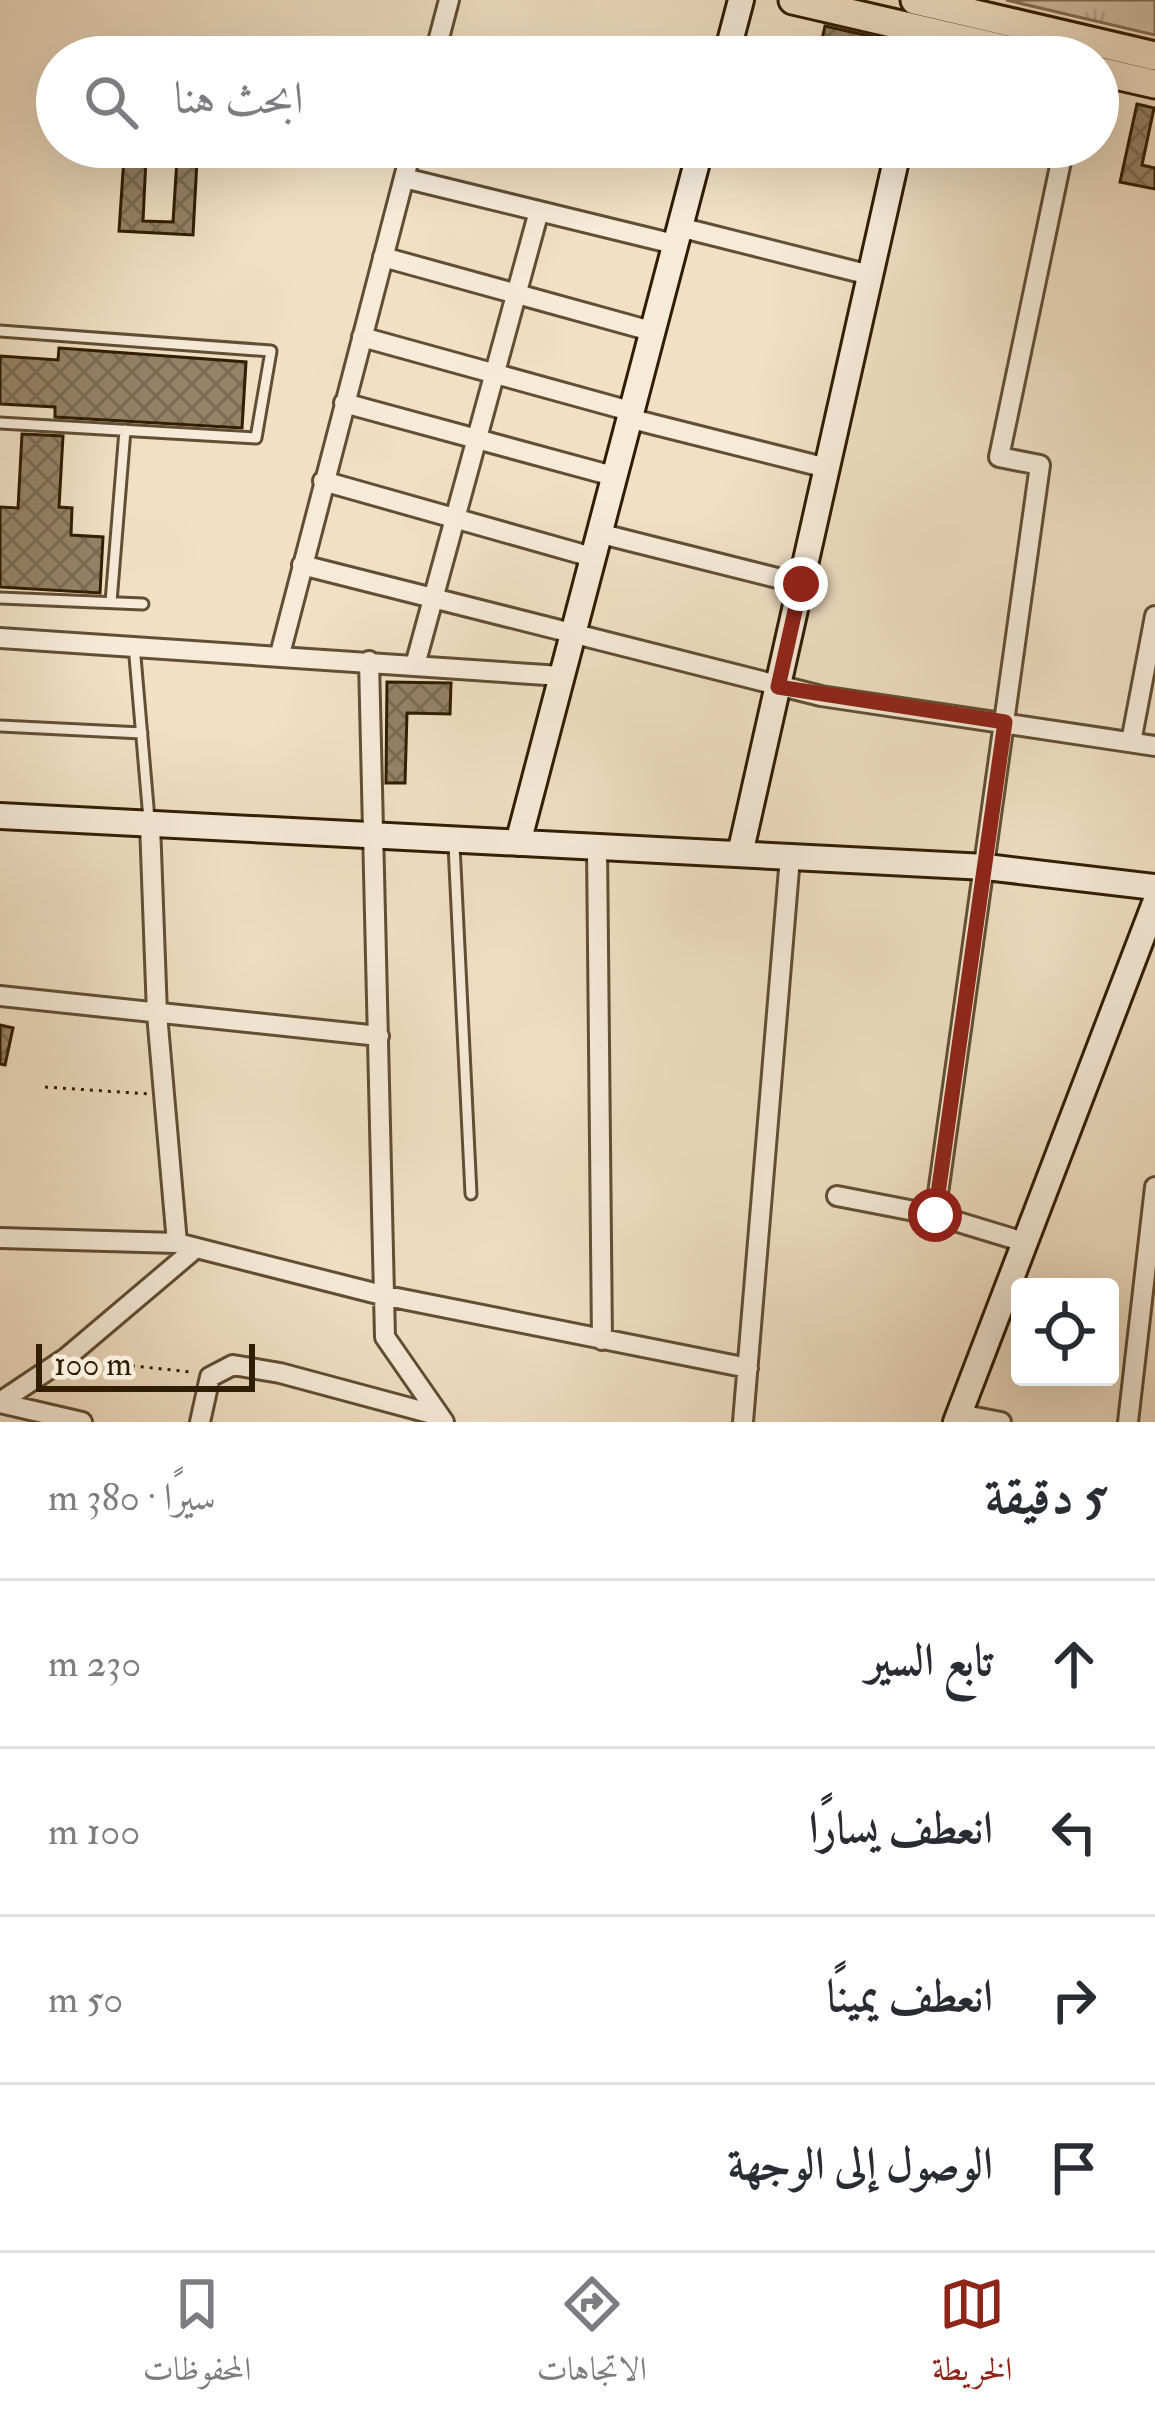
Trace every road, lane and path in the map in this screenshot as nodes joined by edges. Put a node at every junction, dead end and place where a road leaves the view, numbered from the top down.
1 (448, 0) edge
2 (741, 0) edge
3 (793, 0) edge
4 (915, 0) edge
5 (439, 36) edge
6 (731, 36) edge
7 (899, 36) edge
8 (1069, 36) edge
9 (1119, 48) edge
10 (1155, 56) edge
11 (1119, 75) edge
12 (1155, 84) edge
13 (407, 168) edge
14 (695, 168) edge
15 (894, 168) edge
16 (1060, 168) edge
17 (404, 178) junction
18 (539, 211) junction
19 (676, 236) junction
20 (383, 257) junction
21 (870, 275) junction
22 (517, 294) junction
23 (0, 331) edge
24 (651, 331) junction
25 (362, 337) junction
26 (495, 373) junction
27 (344, 403) junction
28 (629, 415) junction
29 (0, 423) edge
30 (124, 430) junction
31 (476, 442) junction
32 (827, 468) junction
33 (613, 476) junction
34 (323, 482) junction
35 (455, 517) junction
36 (595, 545) junction
37 (302, 566) junction
38 (801, 584) junction
39 (0, 598) edge
40 (433, 598) junction
41 (111, 602) junction
42 (143, 604) dead end
43 (1155, 616) edge
44 (572, 633) junction
45 (0, 638) edge
46 (134, 645) junction
47 (280, 654) junction
48 (369, 661) junction
49 (415, 665) junction
50 (561, 676) junction
51 (778, 687) junction
52 (1005, 722) junction
53 (0, 726) edge
54 (142, 733) junction
55 (1131, 742) junction
56 (1155, 746) edge
57 (0, 816) edge
58 (149, 824) junction
59 (374, 835) junction
60 (454, 839) junction
61 (518, 843) junction
62 (597, 847) junction
63 (740, 854) junction
64 (790, 857) junction
65 (986, 867) junction
66 (1154, 904) edge
67 (0, 996) edge
68 (157, 1014) junction
69 (380, 1036) junction
70 (45, 1087) dead end
71 (164, 1095) junction
72 (1155, 1186) edge
73 (471, 1194) dead end
74 (838, 1196) dead end
75 (935, 1215) junction
76 (0, 1238) edge
77 (1024, 1242) junction
78 (186, 1245) junction
79 (382, 1294) junction
80 (602, 1340) junction
81 (66, 1358) junction
82 (748, 1368) junction
83 (211, 1377) junction
84 (0, 1402) edge
85 (958, 1418) edge
86 (442, 1419) edge
87 (82, 1422) edge
88 (200, 1422) edge
89 (743, 1422) edge
90 (1001, 1422) edge
91 (1129, 1422) edge

1 - 5 street
2 - 6 street
3 - 7 main road
4 - 8 main road
9 - 10 main road
11 - 12 main road
13 - 17 street
14 - 19 street
15 - 21 street
16 - 52 street
17 - 18 street
17 - 20 street
18 - 19 street
18 - 22 street
19 - 21 street
19 - 24 street
20 - 22 street
20 - 25 street
21 - 32 street
22 - 24 street
22 - 26 street
23 - 30 lane
24 - 28 street
25 - 26 street
25 - 27 street
26 - 28 street
26 - 31 street
27 - 31 street
27 - 34 street
28 - 32 street
28 - 33 street
29 - 30 lane
30 - 41 lane
31 - 33 street
31 - 35 street
32 - 38 street
33 - 36 street
34 - 35 street
34 - 37 street
35 - 36 street
35 - 40 street
36 - 38 street
36 - 44 street
37 - 40 street
37 - 47 street
38 - 51 street
39 - 41 lane
40 - 44 street
40 - 49 street
41 - 42 lane
43 - 55 street
44 - 50 street
44 - 51 street
45 - 46 street
46 - 47 street
46 - 54 lane
47 - 48 street
48 - 49 street
48 - 59 street
49 - 50 street
50 - 61 street
51 - 52 street
51 - 63 street
52 - 55 street
52 - 65 street
53 - 54 lane
54 - 58 lane
55 - 56 street
57 - 58 street
58 - 59 street
58 - 68 street
59 - 60 street
59 - 69 street
60 - 61 street
60 - 73 lane
61 - 62 street
62 - 63 street
62 - 80 street
63 - 64 street
64 - 65 street
64 - 82 street
65 - 66 street
65 - 75 street
66 - 77 street
67 - 68 street
68 - 69 street
68 - 71 street
69 - 79 street
70 - 71 path
71 - 78 street
72 - 91 street
74 - 75 street
75 - 77 street
76 - 78 street
77 - 85 street
78 - 79 street
78 - 81 street
79 - 80 street
79 - 86 street
80 - 82 street
81 - 83 path
81 - 84 street
82 - 89 street
83 - 86 street
83 - 88 street
84 - 87 street
85 - 90 street

